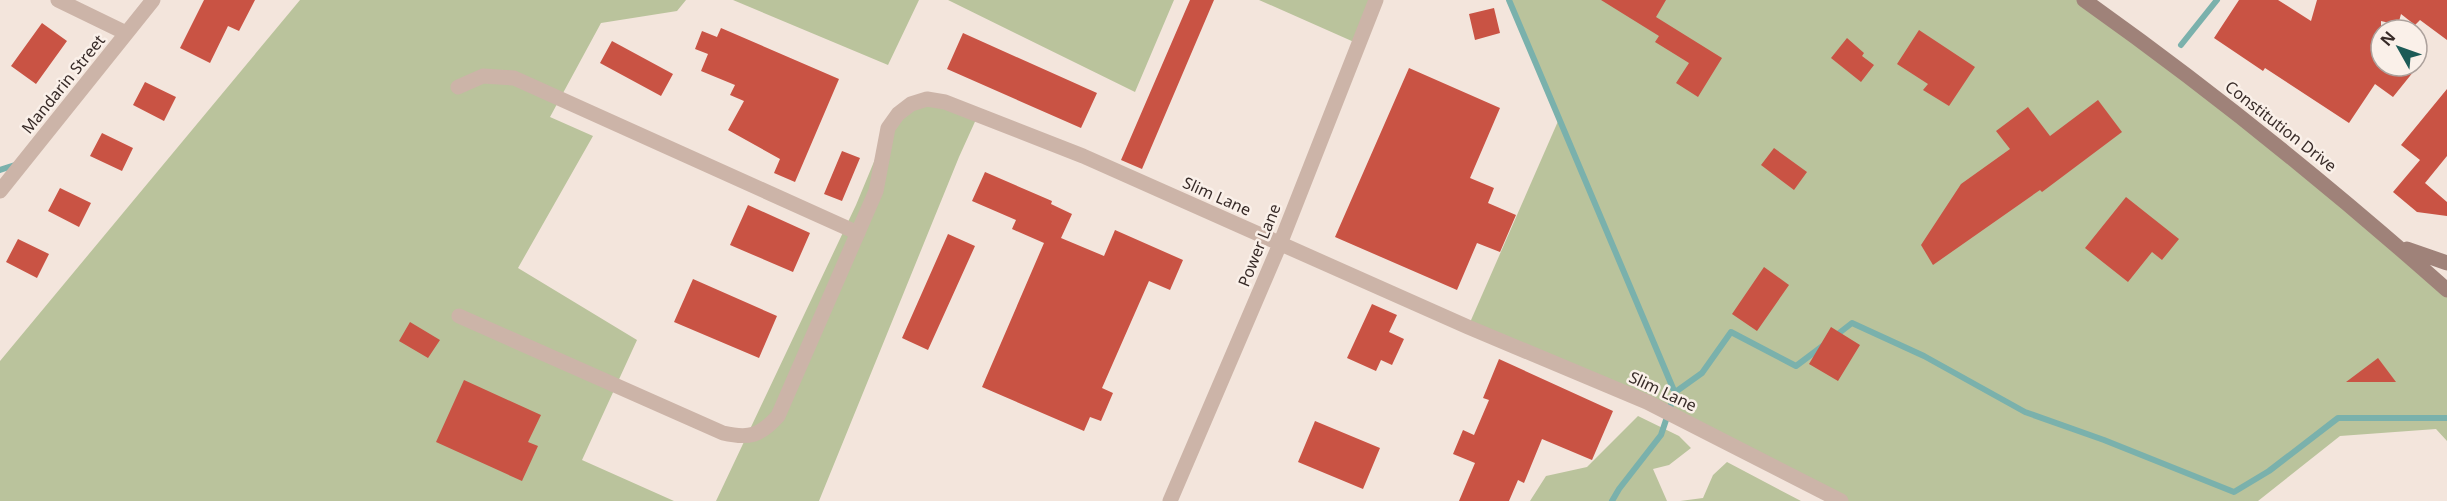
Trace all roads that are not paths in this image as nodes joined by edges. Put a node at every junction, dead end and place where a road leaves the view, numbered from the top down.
1 (58, 0) edge
2 (153, 0) edge
3 (1376, 0) edge
4 (2084, 0) edge
5 (126, 33) junction
6 (458, 87) dead end
7 (1, 187) edge
8 (858, 233) junction
9 (1280, 244) junction
10 (2398, 246) junction
11 (2447, 263) edge
12 (2447, 290) edge
13 (459, 316) dead end
14 (1170, 501) edge
15 (1841, 501) edge

1 - 5 street
2 - 5 street, Mandarin Street
3 - 9 street, Power Lane
4 - 10 main road, Constitution Drive
5 - 7 street, Mandarin Street
6 - 8 street
8 - 9 street, Slim Lane
8 - 13 street, Slim Lane
9 - 14 street, Power Lane
9 - 15 street, Slim Lane
10 - 11 main road
10 - 12 main road, Constitution Drive

